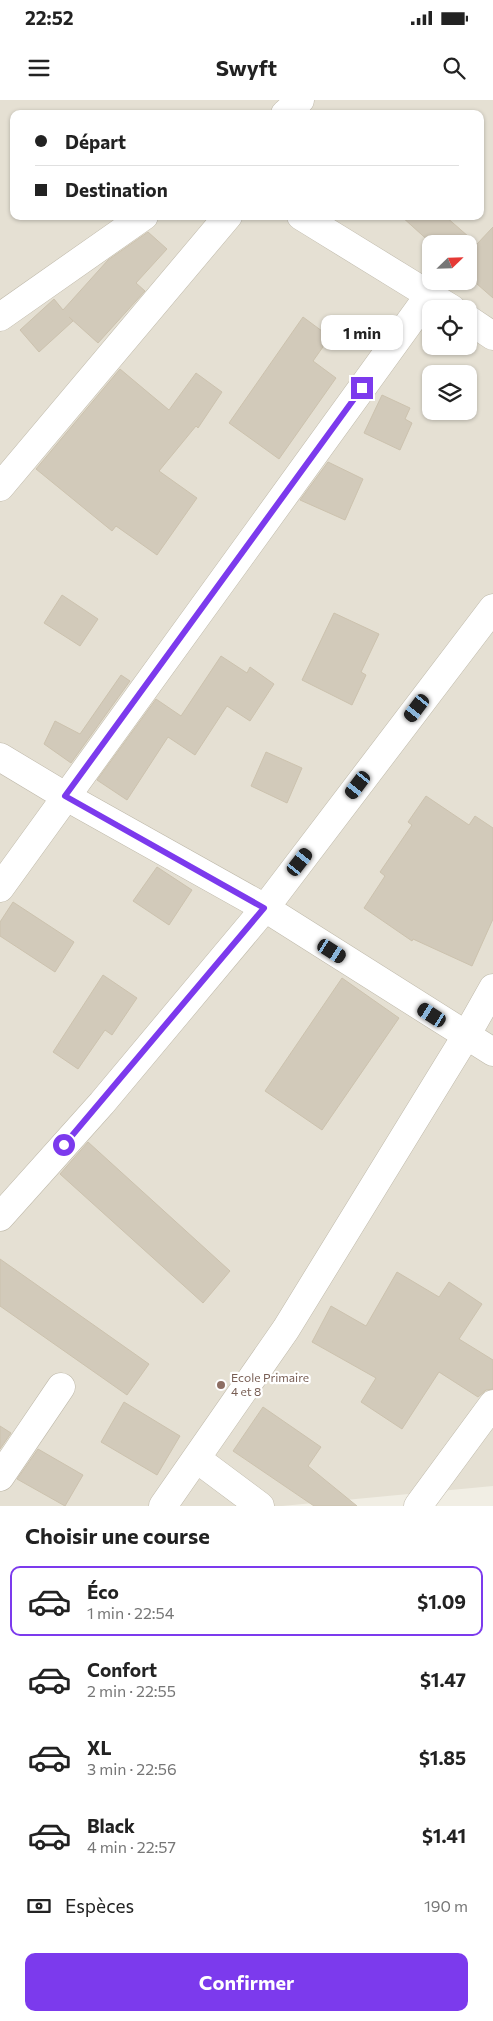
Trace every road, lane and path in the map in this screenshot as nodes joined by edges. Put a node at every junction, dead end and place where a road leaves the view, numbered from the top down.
1 (300, 100) edge
2 (289, 110) edge
3 (138, 220) edge
4 (225, 220) edge
5 (308, 220) edge
6 (439, 300) edge
7 (0, 317) edge
8 (477, 325) edge
9 (422, 326) edge
10 (493, 336) edge
11 (0, 488) edge
12 (493, 608) edge
13 (0, 756) edge
14 (65, 796) junction
15 (0, 888) edge
16 (264, 908) junction
17 (493, 988) edge
18 (466, 1036) junction
19 (493, 1052) edge
20 (0, 1217) edge
21 (61, 1387) dead end
22 (493, 1404) edge
23 (197, 1459) junction
24 (0, 1477) edge
25 (163, 1506) edge
26 (260, 1506) edge
27 (418, 1506) edge

1 - 2 street
3 - 7 street
4 - 11 street
5 - 6 street
8 - 10 street
9 - 14 street
12 - 16 street
13 - 14 street
14 - 15 street
14 - 16 street
16 - 18 street
16 - 20 street
17 - 18 street
18 - 19 street
18 - 23 street
21 - 24 street
22 - 27 street
23 - 25 street
23 - 26 street

